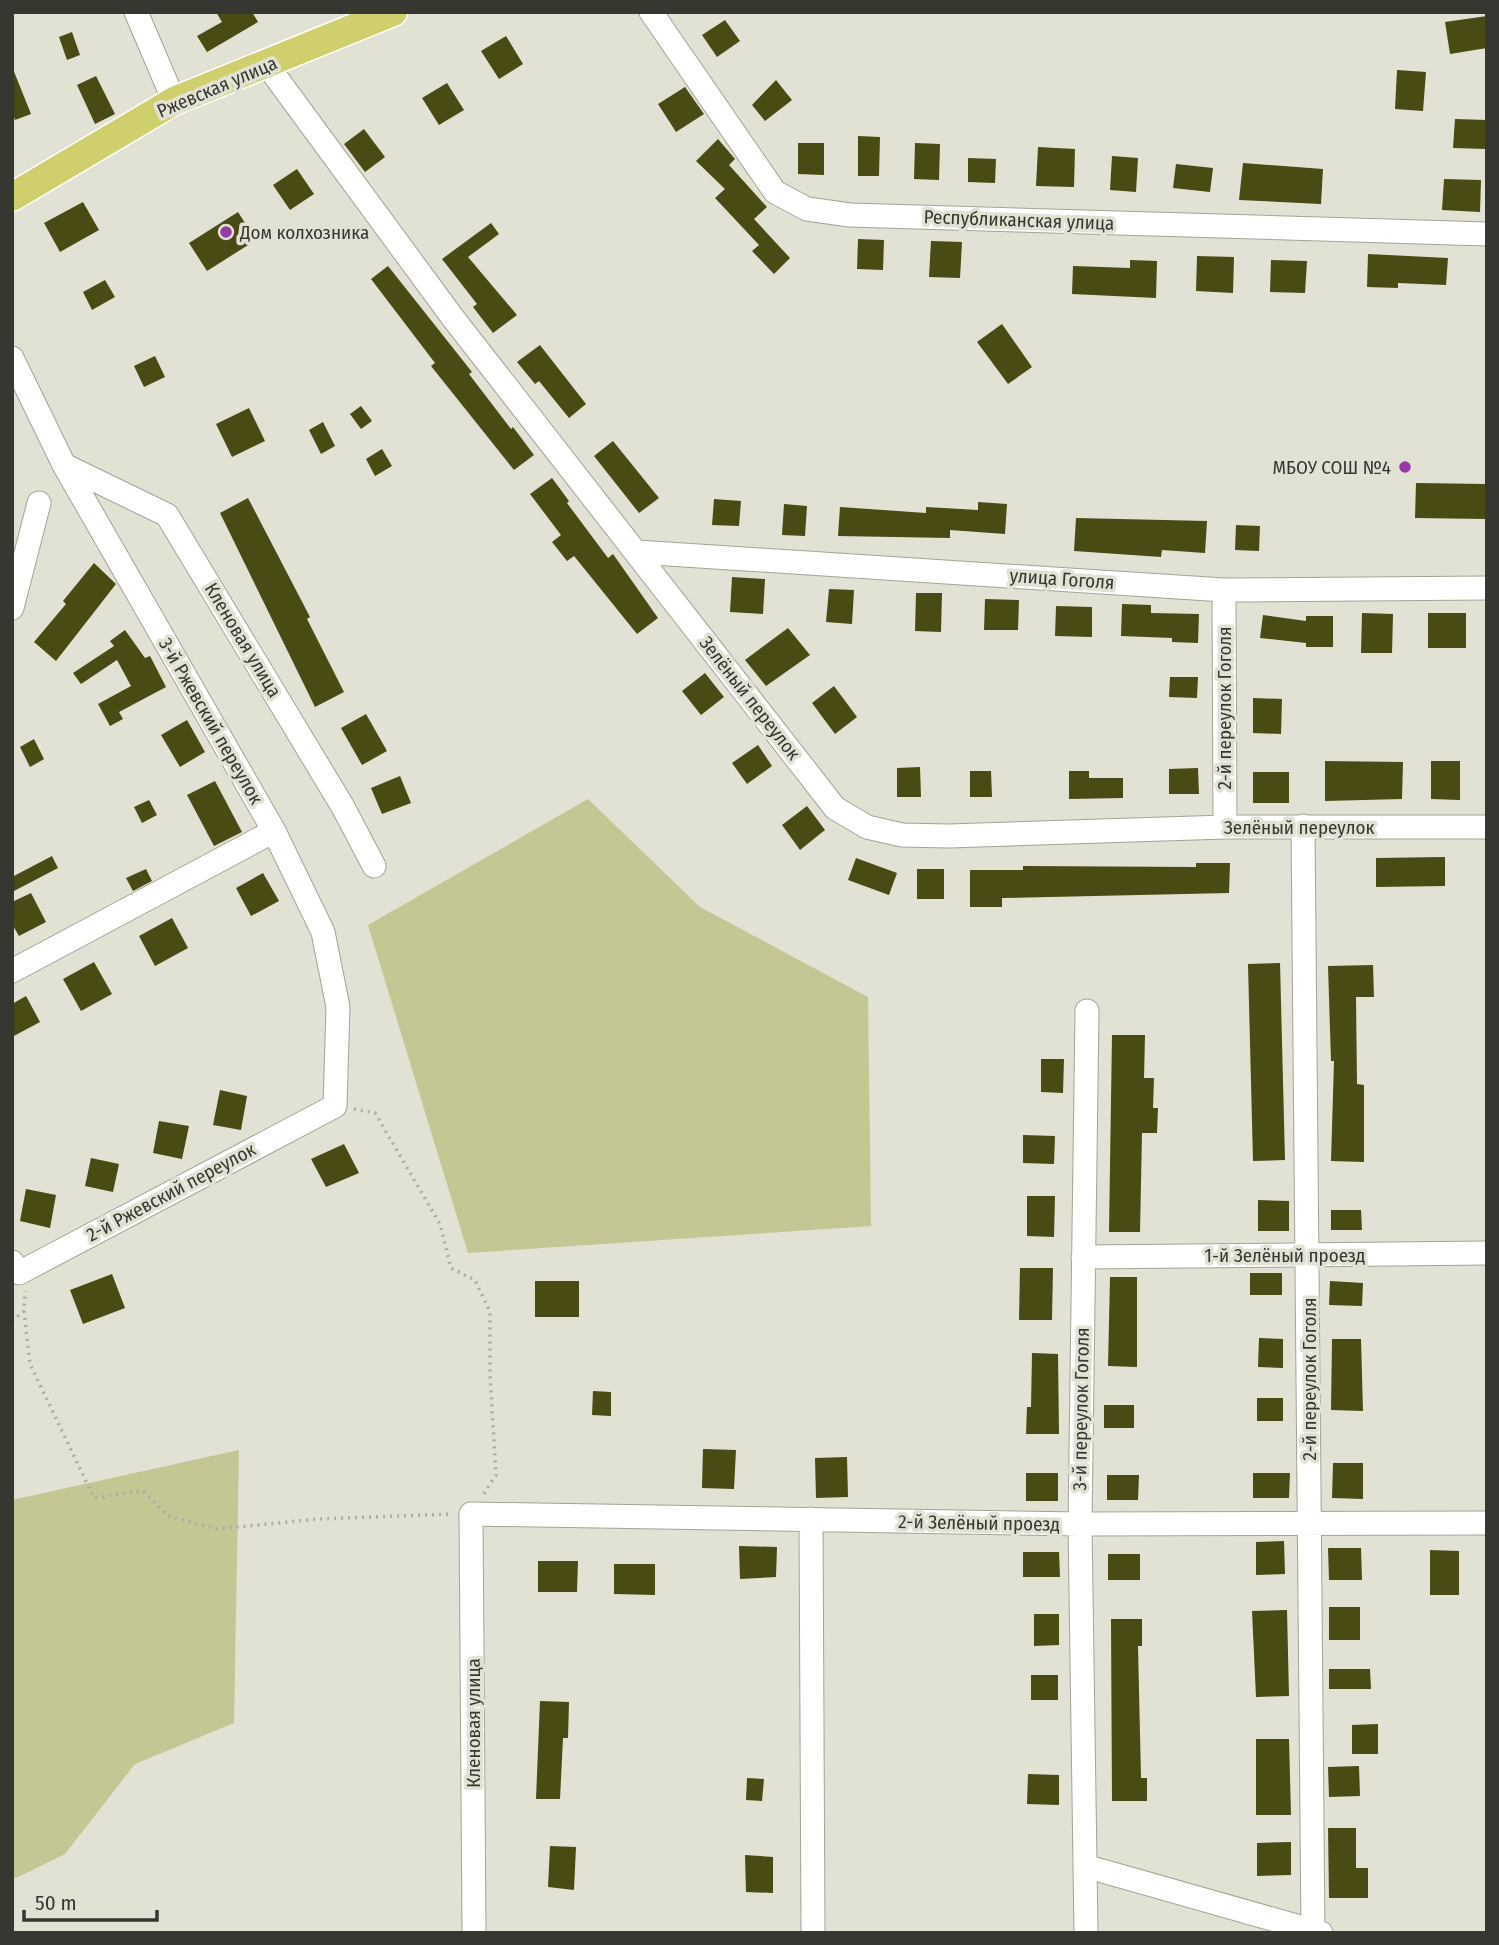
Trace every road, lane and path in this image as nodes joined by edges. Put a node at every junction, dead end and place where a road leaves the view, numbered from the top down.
1 (394, 12) edge
2 (651, 12) edge
3 (139, 14) edge
4 (267, 65) junction
5 (174, 101) junction
6 (12, 197) edge
7 (1487, 234) edge
8 (12, 358) edge
9 (64, 465) junction
10 (39, 503) dead end
11 (637, 552) junction
12 (1487, 588) edge
13 (1224, 590) junction
14 (12, 608) edge
15 (1303, 826) junction
16 (1225, 827) junction
17 (1487, 827) edge
18 (274, 831) junction
19 (374, 866) dead end
20 (12, 971) edge
21 (1087, 1011) dead end
22 (335, 1105) junction
23 (1487, 1254) edge
24 (1310, 1255) junction
25 (1083, 1257) junction
26 (15, 1267) edge
27 (24, 1311) junction
28 (12, 1321) edge
29 (471, 1514) junction
30 (811, 1520) junction
31 (1308, 1523) junction
32 (1487, 1523) edge
33 (1080, 1524) junction
34 (1085, 1866) junction
35 (1316, 1932) edge
36 (474, 1933) edge
37 (813, 1933) edge
38 (1086, 1933) edge

1 - 4 main road, Ржевская улица
2 - 7 street, Республиканская улица
3 - 5 street
4 - 5 main road, Ржевская улица
4 - 11 street, Зелёный переулок
5 - 6 main road, Ржевская улица
8 - 9 street, 3-й Ржевский переулок
9 - 18 street, 3-й Ржевский переулок
9 - 19 street, Кленовая улица
10 - 14 street
11 - 13 street, улица Гоголя
11 - 16 street, Зелёный переулок
12 - 13 street, улица Гоголя
13 - 16 street, 2-й переулок Гоголя
15 - 16 street, Зелёный переулок
15 - 17 street, Зелёный переулок
15 - 24 street, 2-й переулок Гоголя
18 - 20 street
18 - 22 street, 3-й Ржевский переулок
21 - 25 street, 3-й переулок Гоголя
22 - 26 street, 2-й Ржевский переулок
22 - 29 path
23 - 24 street, 1-й Зелёный проезд
24 - 25 street, 1-й Зелёный проезд
24 - 31 street, 2-й переулок Гоголя
25 - 33 street, 3-й переулок Гоголя
26 - 27 path
27 - 28 path
27 - 29 path
29 - 30 street, 2-й Зелёный проезд
29 - 36 street, Кленовая улица
30 - 33 street, 2-й Зелёный проезд
30 - 37 street
31 - 32 street, 2-й Зелёный проезд
31 - 33 street, 2-й Зелёный проезд
31 - 35 street, 2-й переулок Гоголя
33 - 34 street, 3-й переулок Гоголя
34 - 35 street
34 - 38 street, 3-й переулок Гоголя

